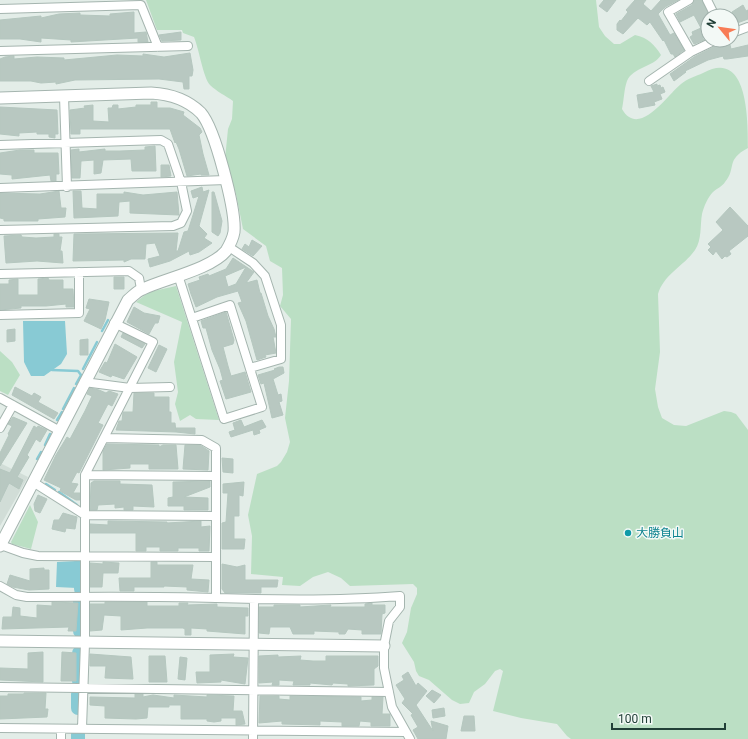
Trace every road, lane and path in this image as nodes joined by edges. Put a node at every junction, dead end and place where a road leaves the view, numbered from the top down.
1 (689, 0) edge
2 (57, 3) edge
3 (0, 9) edge
4 (188, 46) dead end
5 (158, 47) junction
6 (700, 48) edge
7 (0, 51) edge
8 (691, 52) junction
9 (649, 81) dead end
10 (64, 96) junction
11 (0, 98) edge
12 (66, 143) junction
13 (0, 145) edge
14 (226, 180) junction
15 (181, 182) junction
16 (67, 187) junction
17 (0, 188) edge
18 (0, 230) edge
19 (228, 247) junction
20 (78, 272) junction
21 (0, 274) edge
22 (178, 275) junction
23 (141, 289) junction
24 (0, 315) edge
25 (192, 318) junction
26 (114, 323) junction
27 (250, 368) junction
28 (84, 382) junction
29 (170, 387) dead end
30 (130, 388) junction
31 (0, 398) edge
32 (13, 405) junction
33 (0, 428) edge
34 (60, 431) junction
35 (104, 438) junction
36 (85, 475) junction
37 (215, 476) junction
38 (33, 482) junction
39 (85, 515) junction
40 (214, 516) junction
41 (0, 545) edge
42 (86, 556) junction
43 (215, 557) junction
44 (0, 586) edge
45 (85, 597) junction
46 (216, 598) junction
47 (254, 600) junction
48 (0, 641) edge
49 (85, 643) junction
50 (253, 644) junction
51 (384, 646) junction
52 (0, 687) edge
53 (83, 689) junction
54 (253, 689) junction
55 (389, 692) junction
56 (0, 728) edge
57 (82, 728) junction
58 (61, 729) junction
59 (253, 735) edge
60 (408, 735) edge
61 (61, 739) edge

1 - 8 street
2 - 3 street
2 - 5 street
4 - 5 street
5 - 7 street
6 - 8 street
8 - 9 street
10 - 11 street
10 - 12 street
10 - 14 street
12 - 13 street
12 - 15 street
12 - 16 street
14 - 15 street
14 - 19 street
15 - 16 street
15 - 18 street
16 - 17 street
19 - 22 street
19 - 27 street
20 - 21 street
20 - 23 street
20 - 24 street
22 - 23 street
22 - 25 street
23 - 26 street
25 - 27 street
25 - 27 street
26 - 28 street
26 - 30 street
28 - 30 street
28 - 34 street
29 - 30 street
30 - 35 street
31 - 32 street
32 - 33 street
32 - 34 street
34 - 38 street
35 - 36 street
35 - 37 street
36 - 37 street
36 - 39 street
37 - 40 street
38 - 39 street
38 - 41 street
39 - 40 street
39 - 42 street
40 - 43 street
41 - 42 street
42 - 43 street
42 - 45 street
43 - 46 street
44 - 45 street
45 - 46 street
45 - 49 street
46 - 47 street
47 - 50 street
47 - 51 street
48 - 49 street
49 - 50 street
49 - 53 street
50 - 51 street
50 - 54 street
51 - 55 street
52 - 53 street
53 - 54 street
53 - 57 street
54 - 55 street
54 - 59 street
55 - 60 street
56 - 58 street
57 - 58 street
57 - 59 street
58 - 61 street
59 - 60 street

